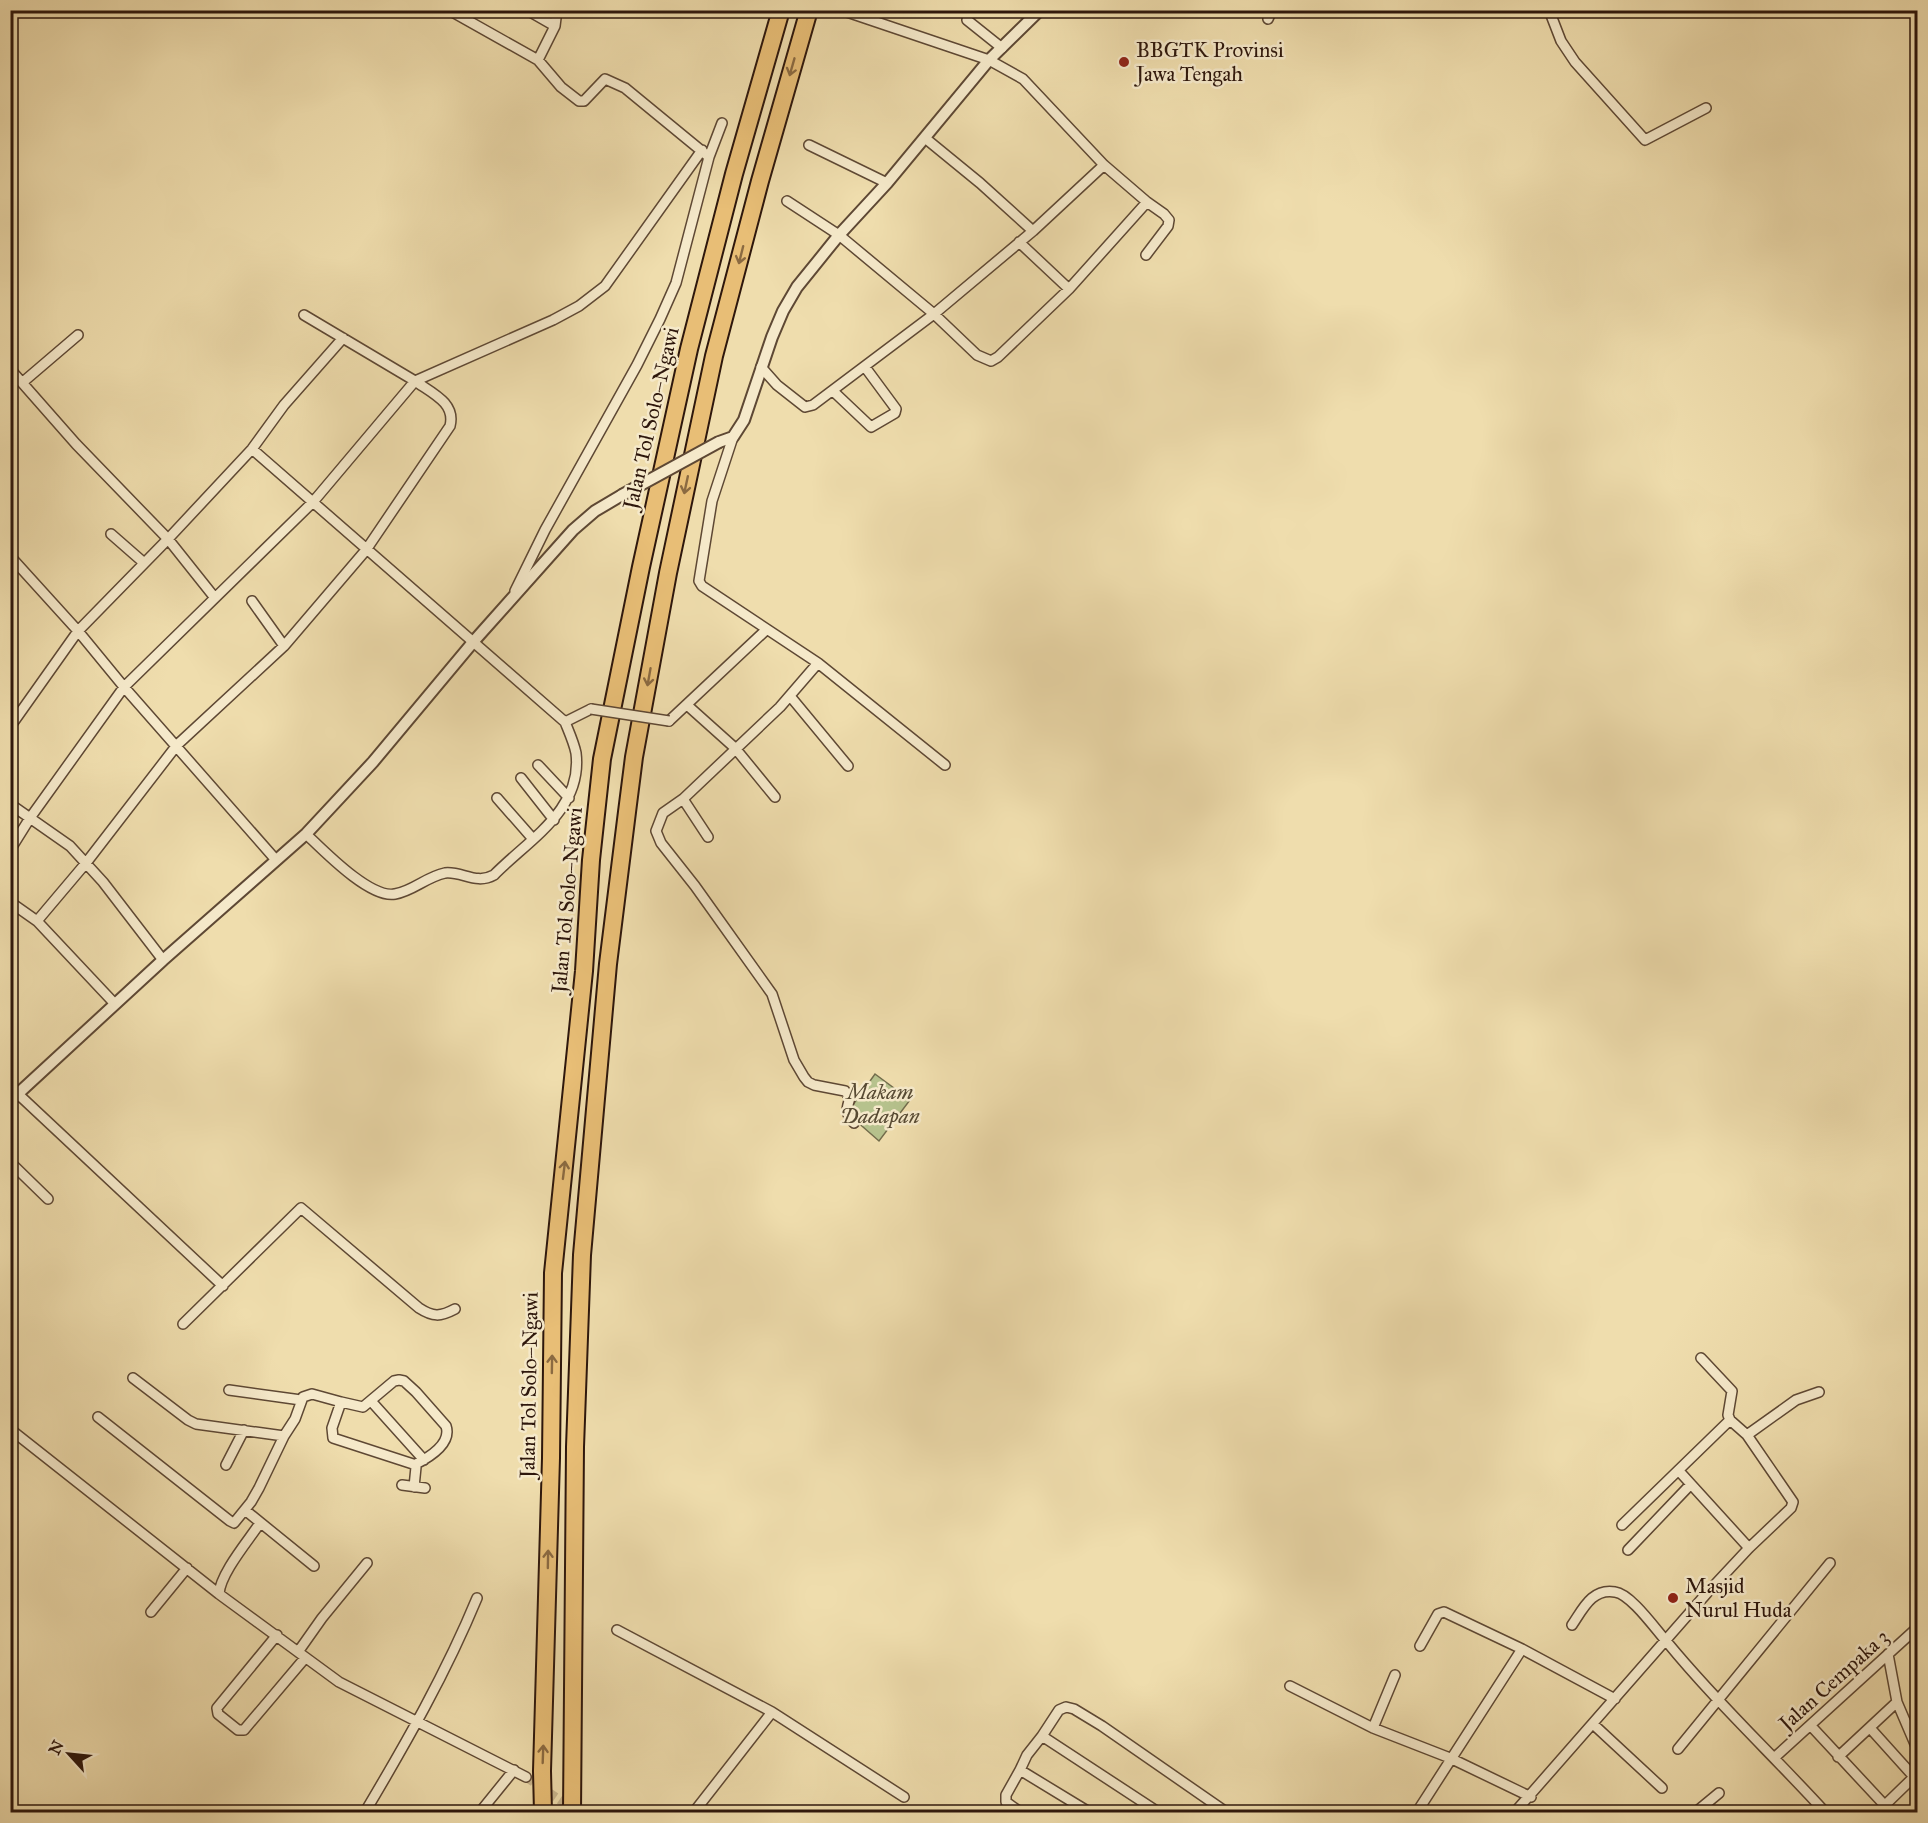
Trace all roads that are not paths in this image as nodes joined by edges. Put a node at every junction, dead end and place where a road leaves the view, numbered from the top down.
1 (449, 10) edge
2 (527, 10) edge
3 (557, 10) edge
4 (781, 10) edge
5 (808, 10) edge
6 (841, 10) edge
7 (1040, 10) edge
8 (1549, 10) edge
9 (967, 20) dead end
10 (555, 26) junction
11 (1002, 48) junction
12 (538, 60) junction
13 (989, 60) junction
14 (1706, 108) dead end
15 (722, 123) dead end
16 (925, 138) junction
17 (809, 145) dead end
18 (706, 154) junction
19 (1104, 165) junction
20 (887, 183) junction
21 (787, 201) dead end
22 (1147, 202) junction
23 (1033, 231) junction
24 (839, 235) junction
25 (1019, 242) junction
26 (1146, 255) dead end
27 (1069, 289) junction
28 (934, 314) junction
29 (304, 315) dead end
30 (78, 334) dead end
31 (343, 338) junction
32 (866, 367) junction
33 (760, 368) junction
34 (10, 369) edge
35 (415, 381) junction
36 (23, 382) junction
37 (833, 391) junction
38 (734, 437) junction
39 (252, 449) junction
40 (313, 502) junction
41 (111, 534) dead end
42 (168, 539) junction
43 (366, 550) junction
44 (10, 556) edge
45 (143, 562) junction
46 (215, 598) junction
47 (252, 601) dead end
48 (510, 601) junction
49 (766, 630) junction
50 (78, 631) junction
51 (474, 641) junction
52 (284, 646) junction
53 (818, 663) junction
54 (124, 687) junction
55 (790, 696) junction
56 (687, 705) junction
57 (565, 722) junction
58 (10, 727) edge
59 (177, 745) junction
60 (735, 748) junction
61 (538, 765) dead end
62 (945, 765) dead end
63 (848, 766) dead end
64 (521, 778) dead end
65 (497, 798) dead end
66 (569, 798) junction
67 (775, 798) dead end
68 (683, 799) junction
69 (10, 804) edge
70 (30, 818) junction
71 (554, 820) junction
72 (306, 834) junction
73 (708, 837) dead end
74 (533, 839) junction
75 (10, 850) edge
76 (276, 860) junction
77 (86, 863) junction
78 (10, 902) edge
79 (37, 921) junction
80 (163, 960) junction
81 (115, 1005) junction
82 (14, 1098) edge
83 (854, 1122) dead end
84 (10, 1162) edge
85 (48, 1199) dead end
86 (223, 1286) junction
87 (455, 1309) dead end
88 (183, 1323) dead end
89 (1701, 1358) dead end
90 (133, 1378) dead end
91 (229, 1390) dead end
92 (1819, 1392) dead end
93 (301, 1400) junction
94 (371, 1401) junction
95 (341, 1402) junction
96 (98, 1417) dead end
97 (1730, 1420) junction
98 (10, 1429) edge
99 (244, 1430) junction
100 (284, 1436) junction
101 (1747, 1436) junction
102 (424, 1460) junction
103 (226, 1465) dead end
104 (414, 1465) junction
105 (1679, 1470) junction
106 (1691, 1484) junction
107 (402, 1485) dead end
108 (414, 1487) junction
109 (425, 1488) dead end
110 (245, 1510) junction
111 (260, 1523) junction
112 (1622, 1525) dead end
113 (1749, 1548) junction
114 (1628, 1550) dead end
115 (367, 1563) dead end
116 (1830, 1563) dead end
117 (314, 1566) dead end
118 (187, 1568) junction
119 (219, 1594) junction
120 (477, 1598) dead end
121 (151, 1612) dead end
122 (1572, 1625) dead end
123 (1917, 1627) edge
124 (617, 1630) dead end
125 (277, 1635) junction
126 (1665, 1640) junction
127 (1420, 1646) dead end
128 (1522, 1649) junction
129 (1888, 1654) junction
130 (302, 1655) junction
131 (1395, 1675) dead end
132 (1290, 1686) dead end
133 (1616, 1699) junction
134 (1717, 1700) junction
135 (1897, 1702) junction
136 (772, 1712) junction
137 (417, 1723) junction
138 (1593, 1724) junction
139 (1811, 1726) junction
140 (1373, 1728) junction
141 (1870, 1728) junction
142 (1042, 1736) junction
143 (1677, 1749) dead end
144 (1917, 1751) edge
145 (1839, 1757) junction
146 (1450, 1758) junction
147 (1774, 1758) junction
148 (514, 1770) junction
149 (1020, 1770) junction
150 (1916, 1776) edge
151 (526, 1777) tunnel mouth
152 (1662, 1788) dead end
153 (1719, 1793) dead end
154 (904, 1797) dead end
155 (1531, 1797) junction
156 (1210, 1803) junction
157 (1888, 1809) edge
158 (365, 1812) edge
159 (480, 1812) edge
160 (543, 1812) edge
161 (572, 1812) edge
162 (694, 1812) edge
163 (1020, 1812) edge
164 (1089, 1812) edge
165 (1158, 1812) edge
166 (1205, 1812) edge
167 (1226, 1812) edge
168 (1417, 1812) edge
169 (1515, 1812) edge
170 (1696, 1812) edge
171 (1825, 1812) edge

1 - 12 street
2 - 10 street
3 - 10 street
160 -> 4 highway, Jalan Tol Solo–Ngawi
5 -> 161 highway
6 - 13 street
7 - 11 street
8 - 14 street
9 - 11 street
10 - 12 street
11 - 13 street
12 - 18 street
13 - 16 street
13 - 19 street
15 - 18 street
16 - 20 street
16 - 23 street
17 - 20 street
18 - 35 street
18 - 48 street
19 - 22 street
19 - 23 street
20 - 24 street
21 - 24 street
22 - 26 street
22 - 27 street
23 - 25 street
24 - 28 street
24 - 33 street
25 - 27 street
25 - 28 street
27 - 28 street
28 - 32 street
29 - 31 street
30 - 36 street
31 - 35 street
31 - 39 street
32 - 37 street
32 - 37 street
33 - 37 street
33 - 38 street
34 - 36 street
35 - 40 street
35 - 43 street
36 - 42 street
38 - 48 street, bridge
38 - 49 street
39 - 40 street
39 - 42 street
40 - 43 street
40 - 46 street
41 - 45 street
42 - 45 street
42 - 46 street
43 - 51 street
43 - 52 street
44 - 50 street
45 - 50 street
46 - 54 street
47 - 52 street
48 - 51 street
49 - 53 street
49 - 56 street
50 - 54 street
50 - 58 street
51 - 57 street
51 - 72 street
52 - 59 street
53 - 55 street
53 - 62 street
54 - 59 street
54 - 70 street
55 - 60 street
55 - 63 street
56 - 57 street, bridge
56 - 60 street
57 - 66 street
59 - 76 street
59 - 77 street
60 - 67 street
60 - 68 street
61 - 66 street
64 - 71 street
65 - 74 street
66 - 71 street
68 - 73 street
68 - 83 street
69 - 70 street
70 - 75 street
70 - 77 street
71 - 74 street
72 - 74 street
72 - 76 street
76 - 80 street
77 - 79 street
77 - 80 street
78 - 79 street
79 - 81 street
80 - 81 street
81 - 82 street
82 - 86 street
84 - 85 street
86 - 87 street
86 - 88 street
89 - 97 street
90 - 99 street
91 - 93 street
92 - 101 street
93 - 95 street
93 - 100 street
94 - 95 street
94 - 102 street
94 - 102 street
95 - 104 street
96 - 110 street
97 - 101 street
97 - 105 street
98 - 118 street
99 - 100 street
99 - 103 street
100 - 110 street
101 - 113 street
102 - 104 street
104 - 108 street
105 - 106 street
105 - 112 street
106 - 113 street
106 - 114 street
107 - 108 street
108 - 109 street
110 - 111 street
111 - 117 street
111 - 119 street
113 - 126 street
115 - 130 street
116 - 134 street
118 - 119 street
118 - 121 street
119 - 125 street
120 - 137 street
122 - 126 street
123 - 129 street, Jalan Cempaka 3
124 - 136 street
125 - 130 street
125 - 130 street
126 - 133 street
126 - 134 street
127 - 128 street
128 - 133 street
128 - 146 street
129 - 135 street
129 - 139 street, Jalan Cempaka 3
130 - 137 street
131 - 140 street
132 - 140 street
133 - 138 street
134 - 143 street
134 - 147 street
135 - 141 street
135 - 144 street
136 - 154 street
136 - 162 street
137 - 148 street
137 - 158 street
138 - 152 street
138 - 155 street
139 - 145 street
139 - 147 street, Jalan Cempaka 3
140 - 146 street
141 - 145 street
141 - 150 street
142 - 149 street
142 - 156 street
142 - 165 street
145 - 157 street
146 - 155 street
146 - 168 street
147 - 171 street
148 - 151 street
148 - 159 street
149 - 163 street
149 - 164 street
150 - 157 street
153 - 170 street
155 - 169 street
156 - 166 street
156 - 167 street

